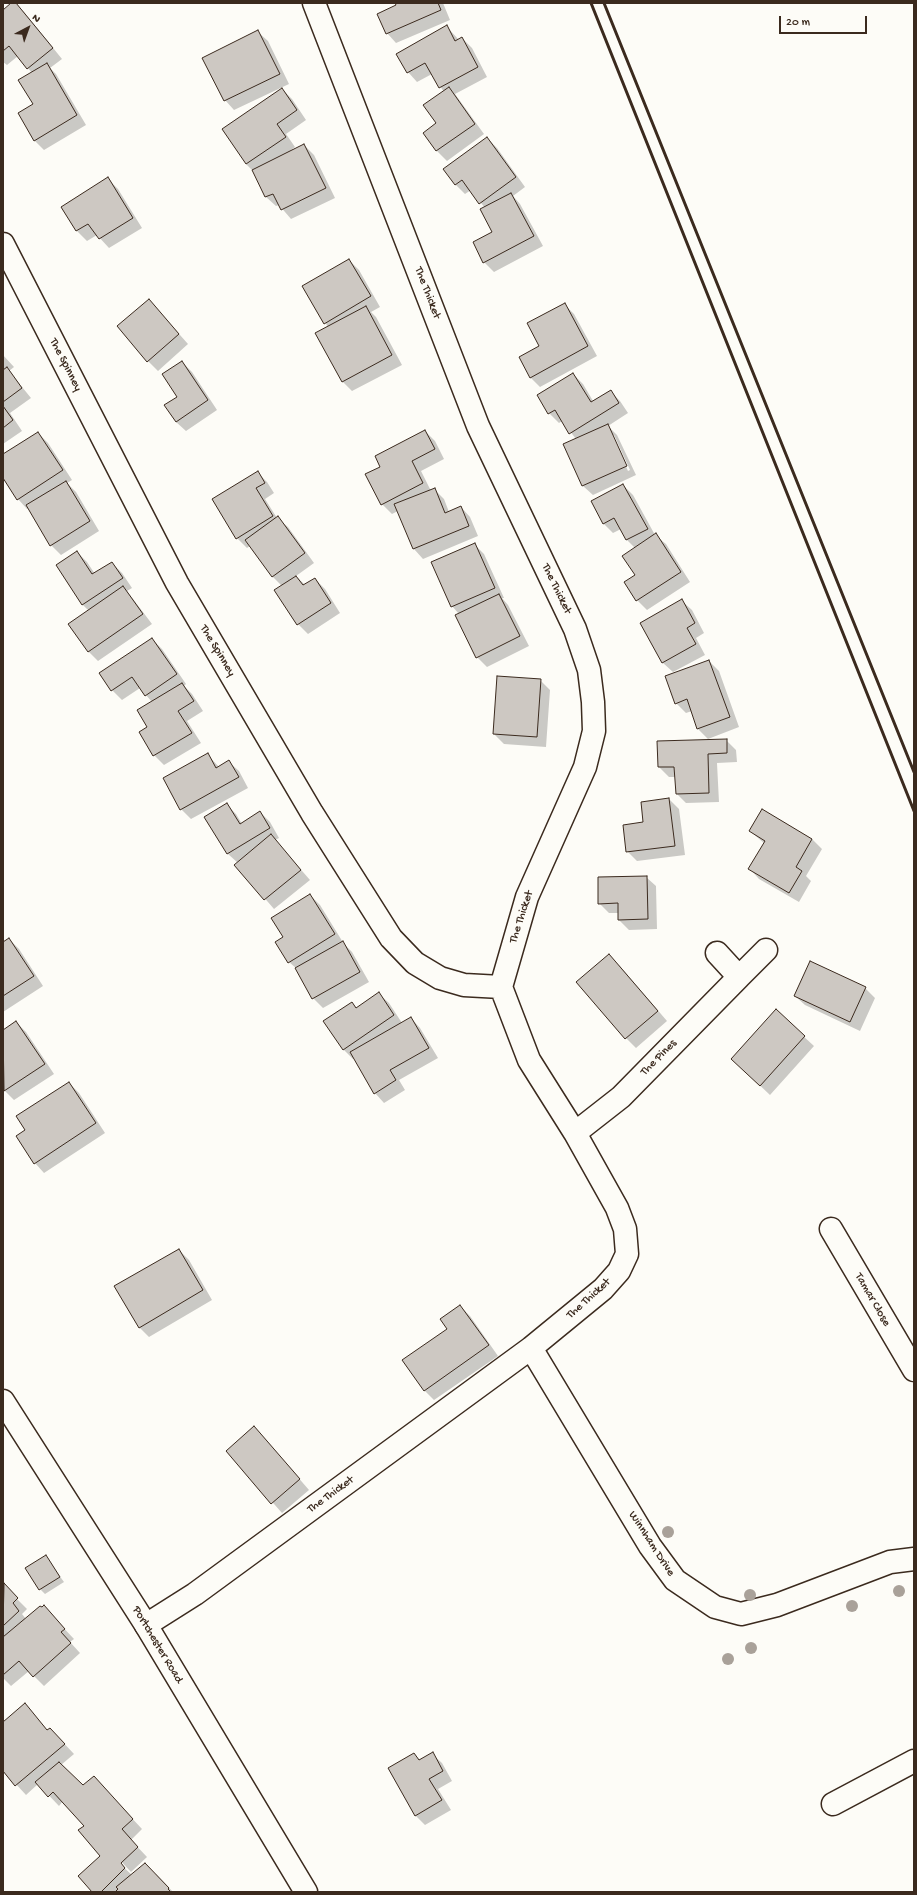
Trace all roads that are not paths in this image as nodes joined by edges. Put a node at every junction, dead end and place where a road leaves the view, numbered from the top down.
1 (314, 3) edge
2 (3, 244) edge
3 (766, 950) dead end
4 (718, 954) dead end
5 (739, 977) junction
6 (500, 987) junction
7 (575, 1133) junction
8 (831, 1229) dead end
9 (531, 1348) junction
10 (914, 1370) edge
11 (3, 1401) edge
12 (914, 1559) edge
13 (146, 1625) junction
14 (914, 1761) edge
15 (833, 1804) dead end
16 (306, 1892) edge

1 - 6 street, The Thicket
2 - 6 street, The Spinney
3 - 5 street, The Pines
4 - 5 street
5 - 7 street, The Pines
6 - 7 street, The Thicket
7 - 9 street, The Thicket
8 - 10 street, Tamar Close
9 - 12 street, Winnham Drive
9 - 13 street, The Thicket
11 - 13 street, Portchester Road
13 - 16 street, Portchester Road
14 - 15 street

